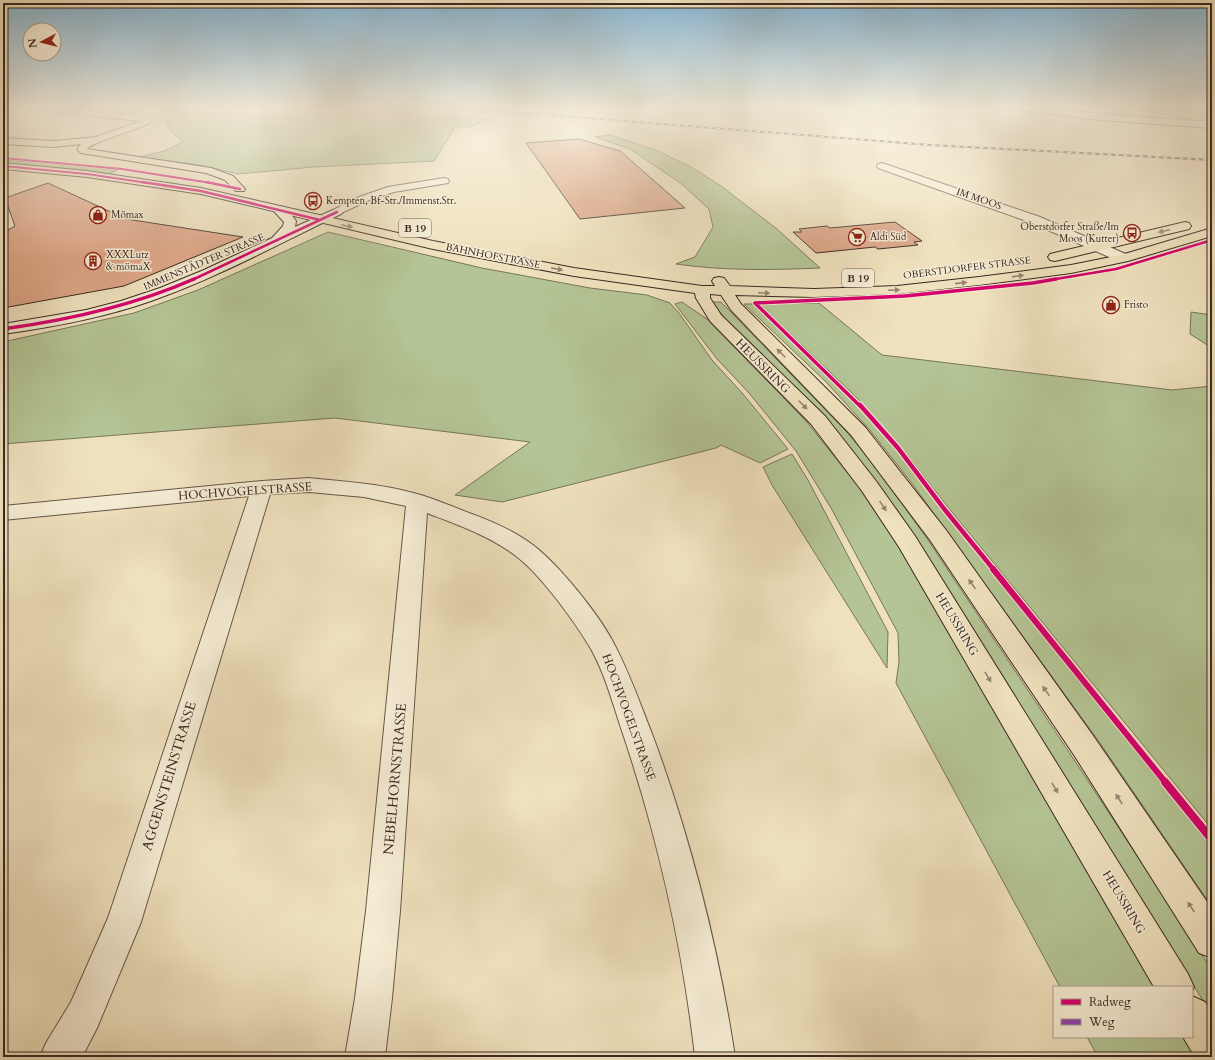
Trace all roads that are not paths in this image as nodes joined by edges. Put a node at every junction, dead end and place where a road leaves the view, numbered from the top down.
1 (126, 157) edge
2 (3, 158) edge
3 (882, 166) dead end
4 (3, 167) edge
5 (444, 181) dead end
6 (240, 189) junction
7 (278, 209) junction
8 (336, 212) junction
9 (320, 220) junction
10 (395, 224) dead end
11 (1194, 224) dead end
12 (1210, 225) edge
13 (1052, 227) junction
14 (276, 241) junction
15 (480, 242) dead end
16 (1098, 247) junction
17 (1073, 254) junction
18 (1123, 258) junction
19 (1041, 259) dead end
20 (968, 269) dead end
21 (954, 270) dead end
22 (873, 278) dead end
23 (621, 280) junction
24 (722, 286) junction
25 (702, 290) junction
26 (716, 318) junction
27 (3, 329) edge
28 (262, 488) junction
29 (418, 500) junction
30 (3, 513) edge
31 (1212, 940) edge
32 (1174, 986) edge
33 (1193, 1018) edge
34 (1212, 1049) edge
35 (60, 1057) edge
36 (365, 1057) edge
37 (715, 1057) edge

1 - 6 main road
2 - 6 main road
3 - 13 street, IM MOOS
4 - 7 main road, BAHNHOFSTRASSE
5 - 8 street
6 - 8 main road
7 - 9 main road, BAHNHOFSTRASSE
7 - 14 street
8 - 9 street, IMMENSTÄDTER STRASSE
8 - 10 main road, B 19
9 - 14 street, IMMENSTÄDTER STRASSE
9 -> 23 main road, BAHNHOFSTRASSE / B 19
11 -> 16 main road, OBERSTDORFER STRASSE
12 - 18 main road, OBERSTDORFER STRASSE / B 19
13 - 16 street, IM MOOS
13 - 17 street
14 - 27 street, IMMENSTÄDTER STRASSE
15 - 24 main road, BAHNHOFSTRASSE / B 19
16 - 17 main road, OBERSTDORFER STRASSE
16 - 18 street, IM MOOS
17 - 19 main road, OBERSTDORFER STRASSE
24 -> 18 main road, OBERSTDORFER STRASSE / B 19
20 - 21 main road, OBERSTDORFER STRASSE
22 - 24 main road, B 19
23 - 25 main road, BAHNHOFSTRASSE / B 19
23 - 26 main road
24 - 25 main road, BAHNHOFSTRASSE / B 19
31 -> 24 main road, HEUSSRING
25 - 26 main road, HEUSSRING
26 -> 32 main road, HEUSSRING
28 - 29 street, HOCHVOGELSTRASSE
28 - 30 street, HOCHVOGELSTRASSE
28 - 35 street, AGGENSTEINSTRASSE
29 - 36 street, NEBELHORNSTRASSE
29 - 37 street, HOCHVOGELSTRASSE
33 - 34 main road

